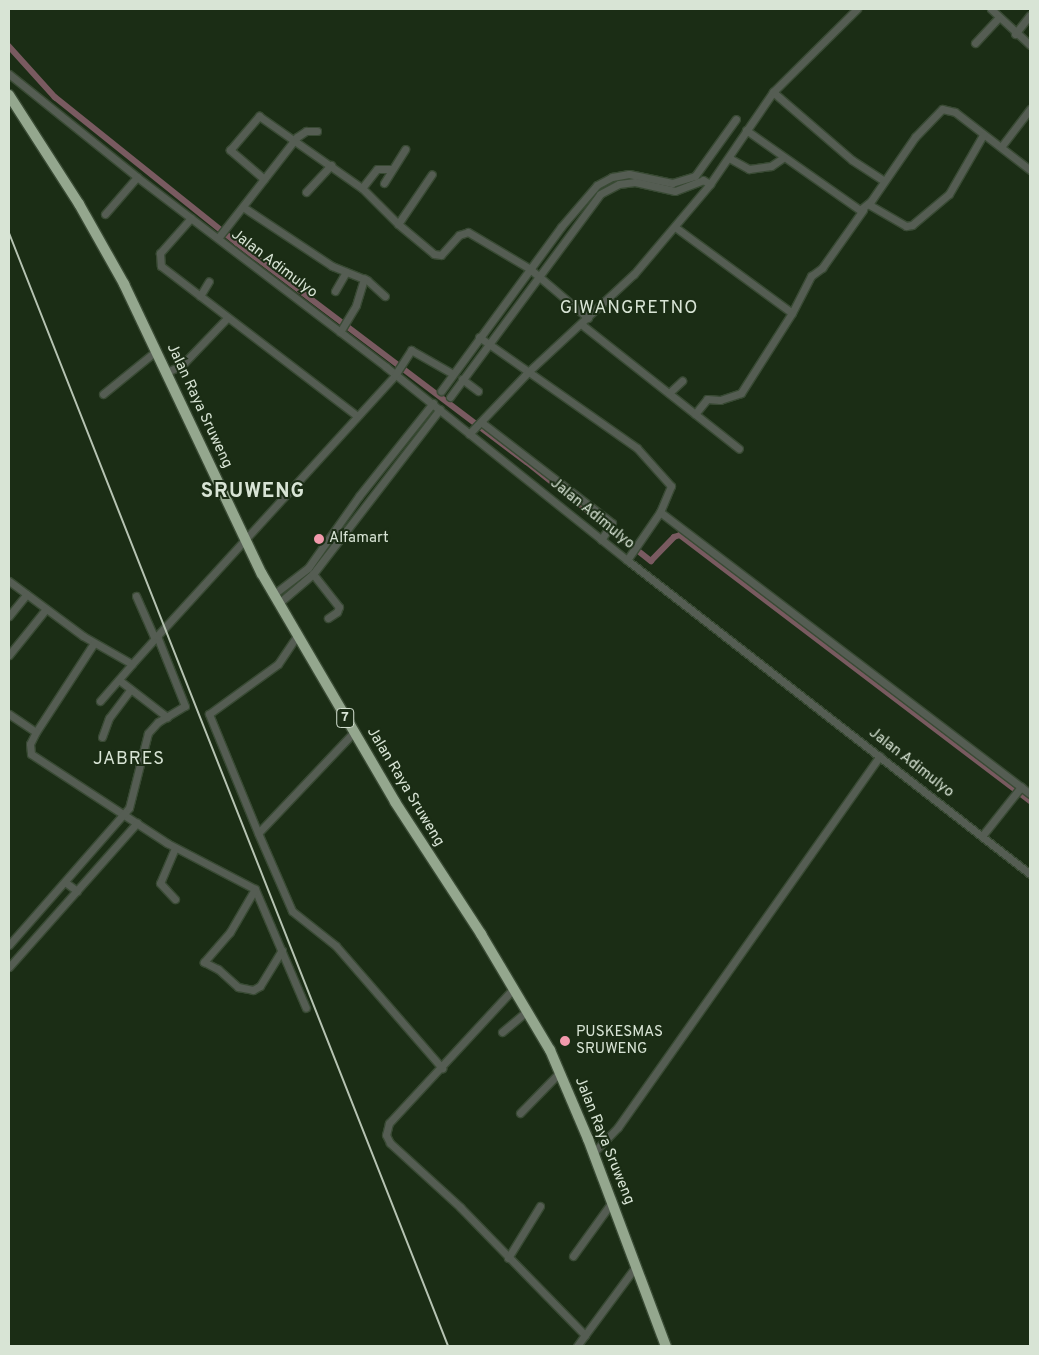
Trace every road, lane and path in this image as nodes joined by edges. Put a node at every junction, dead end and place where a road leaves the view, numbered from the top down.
1 (856, 9) edge
2 (991, 9) edge
3 (1030, 15) edge
4 (998, 18) junction
5 (1016, 34) junction
6 (975, 42) dead end
7 (1030, 45) edge
8 (9, 74) edge
9 (773, 92) junction
10 (9, 95) edge
11 (1030, 109) edge
12 (736, 119) dead end
13 (746, 130) junction
14 (317, 131) dead end
15 (983, 135) junction
16 (295, 139) junction
17 (1001, 147) junction
18 (406, 149) dead end
19 (729, 158) junction
20 (783, 158) junction
21 (331, 165) junction
22 (392, 169) junction
23 (1030, 170) edge
24 (432, 174) dead end
25 (637, 174) junction
26 (137, 177) junction
27 (700, 177) junction
28 (264, 179) junction
29 (602, 181) junction
30 (884, 181) junction
31 (384, 182) dead end
32 (635, 182) junction
33 (710, 184) junction
34 (673, 187) junction
35 (362, 188) junction
36 (606, 189) junction
37 (306, 192) dead end
38 (243, 207) junction
39 (866, 207) junction
40 (105, 214) dead end
41 (191, 218) junction
42 (398, 224) junction
43 (561, 227) junction
44 (675, 227) junction
45 (569, 232) junction
46 (219, 237) junction
47 (530, 269) junction
48 (346, 272) junction
49 (538, 276) junction
50 (364, 278) junction
51 (209, 281) dead end
52 (335, 290) dead end
53 (200, 296) junction
54 (385, 296) dead end
55 (792, 313) junction
56 (228, 317) junction
57 (588, 318) junction
58 (581, 324) junction
59 (342, 329) junction
60 (479, 337) junction
61 (488, 344) junction
62 (156, 351) junction
63 (167, 372) junction
64 (528, 372) junction
65 (397, 373) junction
66 (453, 374) junction
67 (462, 379) junction
68 (682, 381) dead end
69 (441, 391) dead end
70 (478, 391) dead end
71 (669, 393) junction
72 (103, 394) dead end
73 (450, 397) dead end
74 (433, 403) junction
75 (440, 409) junction
76 (695, 414) junction
77 (357, 416) junction
78 (478, 425) junction
79 (469, 434) junction
80 (739, 448) dead end
81 (359, 496) junction
82 (366, 502) junction
83 (660, 512) junction
84 (601, 540) junction
85 (245, 541) junction
86 (627, 560) junction
87 (313, 574) junction
88 (9, 581) edge
89 (27, 594) junction
90 (136, 596) dead end
91 (276, 598) junction
92 (46, 609) junction
93 (9, 616) edge
94 (328, 618) dead end
95 (298, 634) junction
96 (156, 637) junction
97 (94, 643) junction
98 (9, 655) edge
99 (132, 664) junction
100 (118, 680) junction
101 (131, 689) junction
102 (100, 701) dead end
103 (9, 714) edge
104 (167, 717) junction
105 (36, 732) junction
106 (354, 732) junction
107 (102, 737) dead end
108 (880, 756) junction
109 (1020, 788) junction
110 (1030, 794) edge
111 (125, 814) junction
112 (137, 824) junction
113 (258, 833) junction
114 (983, 835) junction
115 (175, 848) junction
116 (1030, 874) edge
117 (65, 882) junction
118 (255, 889) junction
119 (77, 891) junction
120 (52, 896) junction
121 (176, 899) dead end
122 (64, 906) junction
123 (9, 945) edge
124 (282, 950) junction
125 (9, 967) edge
126 (514, 988) junction
127 (306, 1008) dead end
128 (527, 1011) junction
129 (502, 1032) dead end
130 (442, 1068) junction
131 (560, 1072) junction
132 (520, 1113) dead end
133 (593, 1154) junction
134 (612, 1202) junction
135 (540, 1206) dead end
136 (573, 1256) dead end
137 (508, 1258) junction
138 (636, 1266) junction
139 (585, 1335) junction
140 (577, 1346) edge
141 (666, 1346) edge

1 - 9 street
2 - 4 street
3 - 5 street
4 - 5 street
4 - 6 street
5 - 7 street
8 - 26 street, Jalan Adimulyo
9 - 13 street
9 - 30 street
10 - 62 highway, Jalan Raya Sruweng / 7
11 - 17 street
12 - 27 street
13 - 19 street
13 - 20 street
14 - 16 street
15 - 17 street
15 - 30 street
15 - 39 street
16 - 21 street
16 - 28 street
16 - 28 street
17 - 23 street
18 - 22 street
19 - 20 street
19 - 33 street
20 - 39 street
21 - 35 street
21 - 37 street
22 - 31 street
22 - 35 street
24 - 42 street
25 - 29 street
25 - 32 street
25 - 34 street
26 - 40 street
26 - 41 street, Jalan Adimulyo
27 - 33 street
27 - 34 street
28 - 38 street
29 - 36 street
29 - 43 street
30 - 39 street
32 - 34 street
32 - 36 street
33 - 44 street
35 - 42 street
36 - 45 street
38 - 46 street
38 - 48 street
39 - 55 street
41 - 46 street, Jalan Adimulyo
41 - 53 street
42 - 47 street
43 - 45 street
43 - 47 street
44 - 55 street
44 - 57 street
45 - 49 street
46 - 59 street, Jalan Adimulyo
47 - 49 street
47 - 60 street
48 - 50 street
48 - 52 street
49 - 57 street
49 - 61 street
50 - 54 street
50 - 59 street
51 - 53 street
53 - 56 street
55 - 76 street
56 - 63 street
56 - 77 street
57 - 58 street
58 - 64 street
58 - 71 street
59 - 65 street, Jalan Adimulyo
60 - 61 street
60 - 66 street
61 - 64 street
61 - 67 street
62 - 63 highway, Jalan Raya Sruweng / 7
62 - 72 street
63 - 85 highway, Jalan Raya Sruweng / 7
64 - 78 street
64 - 83 street
65 - 66 street
65 - 74 street, Jalan Adimulyo
65 - 77 street
66 - 69 street
67 - 70 street
67 - 73 street
68 - 71 street
71 - 76 street
74 - 75 street, Jalan Adimulyo
74 - 81 street
75 - 79 street, Jalan Adimulyo
75 - 82 street
76 - 80 street
77 - 85 street
78 - 79 street
78 - 84 street
79 - 84 street, Jalan Adimulyo
81 - 82 street
81 - 91 street
82 - 87 street
83 - 86 street
83 - 109 street
84 - 86 street, Jalan Adimulyo
85 - 91 highway, Jalan Raya Sruweng / 7
85 - 96 street
86 - 108 street, Jalan Adimulyo
87 - 91 street
87 - 94 street
88 - 89 street
89 - 92 street
89 - 93 street
90 - 96 street
91 - 95 highway, Jalan Raya Sruweng / 7
92 - 97 street
92 - 98 street
95 - 106 highway, Jalan Raya Sruweng / 7
95 - 113 street
96 - 99 street
96 - 104 street
97 - 99 street
97 - 105 street
99 - 100 street
100 - 101 street
100 - 102 street
101 - 104 street
101 - 107 street
103 - 105 street
104 - 111 street
105 - 111 street
106 - 113 street
106 - 126 highway, Jalan Raya Sruweng / 7
108 - 114 street, Jalan Adimulyo
108 - 133 street
109 - 110 street
109 - 114 street
111 - 112 street
111 - 117 street
112 - 115 street
112 - 119 street
113 - 130 street
114 - 116 street, Jalan Adimulyo
115 - 118 street
115 - 121 street
117 - 119 street
117 - 120 street
118 - 124 street
118 - 124 street
119 - 122 street
120 - 122 street
120 - 123 street
122 - 125 street
124 - 127 street
126 - 128 highway, Jalan Raya Sruweng / 7
126 - 130 street
128 - 129 street
128 - 131 highway, Jalan Raya Sruweng / 7
130 - 137 street
131 - 132 street
131 - 133 highway, Jalan Raya Sruweng / 7
133 - 134 highway, Jalan Raya Sruweng / 7
134 - 136 street
134 - 138 highway, Jalan Raya Sruweng / 7
135 - 137 street
137 - 139 street
138 - 139 street
138 - 141 highway, Jalan Raya Sruweng / 7
139 - 140 street

